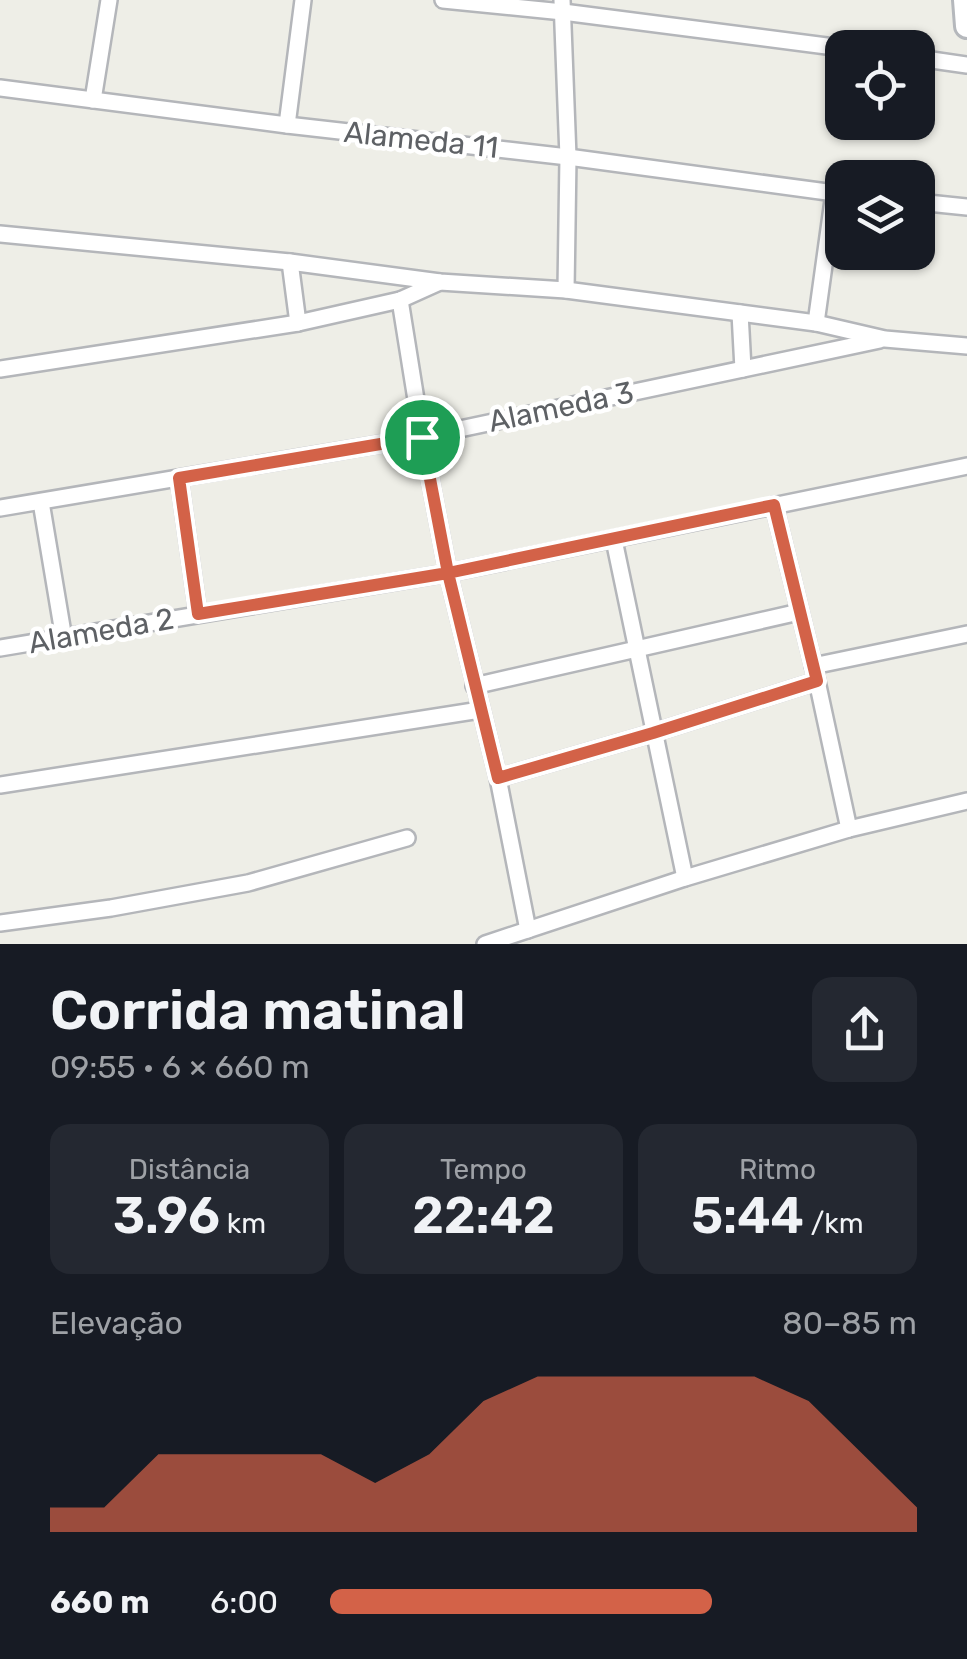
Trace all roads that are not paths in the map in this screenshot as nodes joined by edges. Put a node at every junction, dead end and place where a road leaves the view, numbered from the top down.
1 (109, 0) edge
2 (303, 0) edge
3 (443, 0) edge
4 (964, 0) edge
5 (562, 6) edge
6 (967, 26) edge
7 (825, 45) edge
8 (935, 60) edge
9 (967, 65) edge
10 (0, 88) edge
11 (93, 100) junction
12 (287, 125) junction
13 (568, 157) junction
14 (825, 192) edge
15 (935, 204) edge
16 (967, 207) edge
17 (0, 234) edge
18 (290, 262) junction
19 (825, 270) edge
20 (440, 282) junction
21 (566, 290) junction
22 (400, 300) junction
23 (740, 313) junction
24 (298, 324) junction
25 (816, 324) junction
26 (885, 339) junction
27 (967, 346) edge
28 (744, 368) junction
29 (0, 370) edge
30 (422, 437) junction
31 (967, 466) edge
32 (179, 478) junction
33 (41, 502) junction
34 (774, 505) junction
35 (0, 508) edge
36 (614, 540) junction
37 (448, 573) junction
38 (800, 612) junction
39 (198, 614) junction
40 (967, 634) edge
41 (64, 639) junction
42 (0, 648) edge
43 (636, 649) junction
44 (815, 674) junction
45 (474, 686) junction
46 (480, 710) junction
47 (653, 733) junction
48 (498, 778) junction
49 (0, 785) edge
50 (967, 801) edge
51 (849, 829) junction
52 (407, 838) dead end
53 (685, 878) junction
54 (0, 923) edge
55 (528, 930) junction
56 (486, 944) edge

1 - 11 street
2 - 12 street
3 - 5 street
4 - 6 street
5 - 7 street
5 - 13 street
8 - 9 street
10 - 11 street, Alameda 11
11 - 12 street, Alameda 11
12 - 13 street, Alameda 11
13 - 14 street, Alameda 11
13 - 21 street
15 - 16 street
17 - 18 street
18 - 20 street
18 - 24 street
19 - 25 street
20 - 21 street
20 - 22 street
21 - 23 street
22 - 24 street
22 - 30 street
23 - 25 street
23 - 28 street
24 - 29 street
25 - 26 street
26 - 27 street
26 - 28 street, Alameda 3
28 - 30 street, Alameda 3
30 - 32 street, Alameda 3
30 - 37 street
31 - 34 street, Alameda 2
32 - 33 street, Alameda 3
32 - 39 street
33 - 35 street, Alameda 3
33 - 41 street
34 - 36 street, Alameda 2
34 - 38 street
36 - 37 street, Alameda 2
36 - 43 street
37 - 39 street, Alameda 2
37 - 45 street
38 - 43 street
38 - 44 street
39 - 41 street, Alameda 2
40 - 44 street
41 - 42 street, Alameda 2
43 - 45 street
43 - 47 street
44 - 47 street
44 - 51 street
45 - 46 street
46 - 48 street
46 - 49 street
47 - 48 street
47 - 53 street
48 - 55 street
50 - 51 street
51 - 53 street
52 - 54 street
53 - 55 street
55 - 56 street

